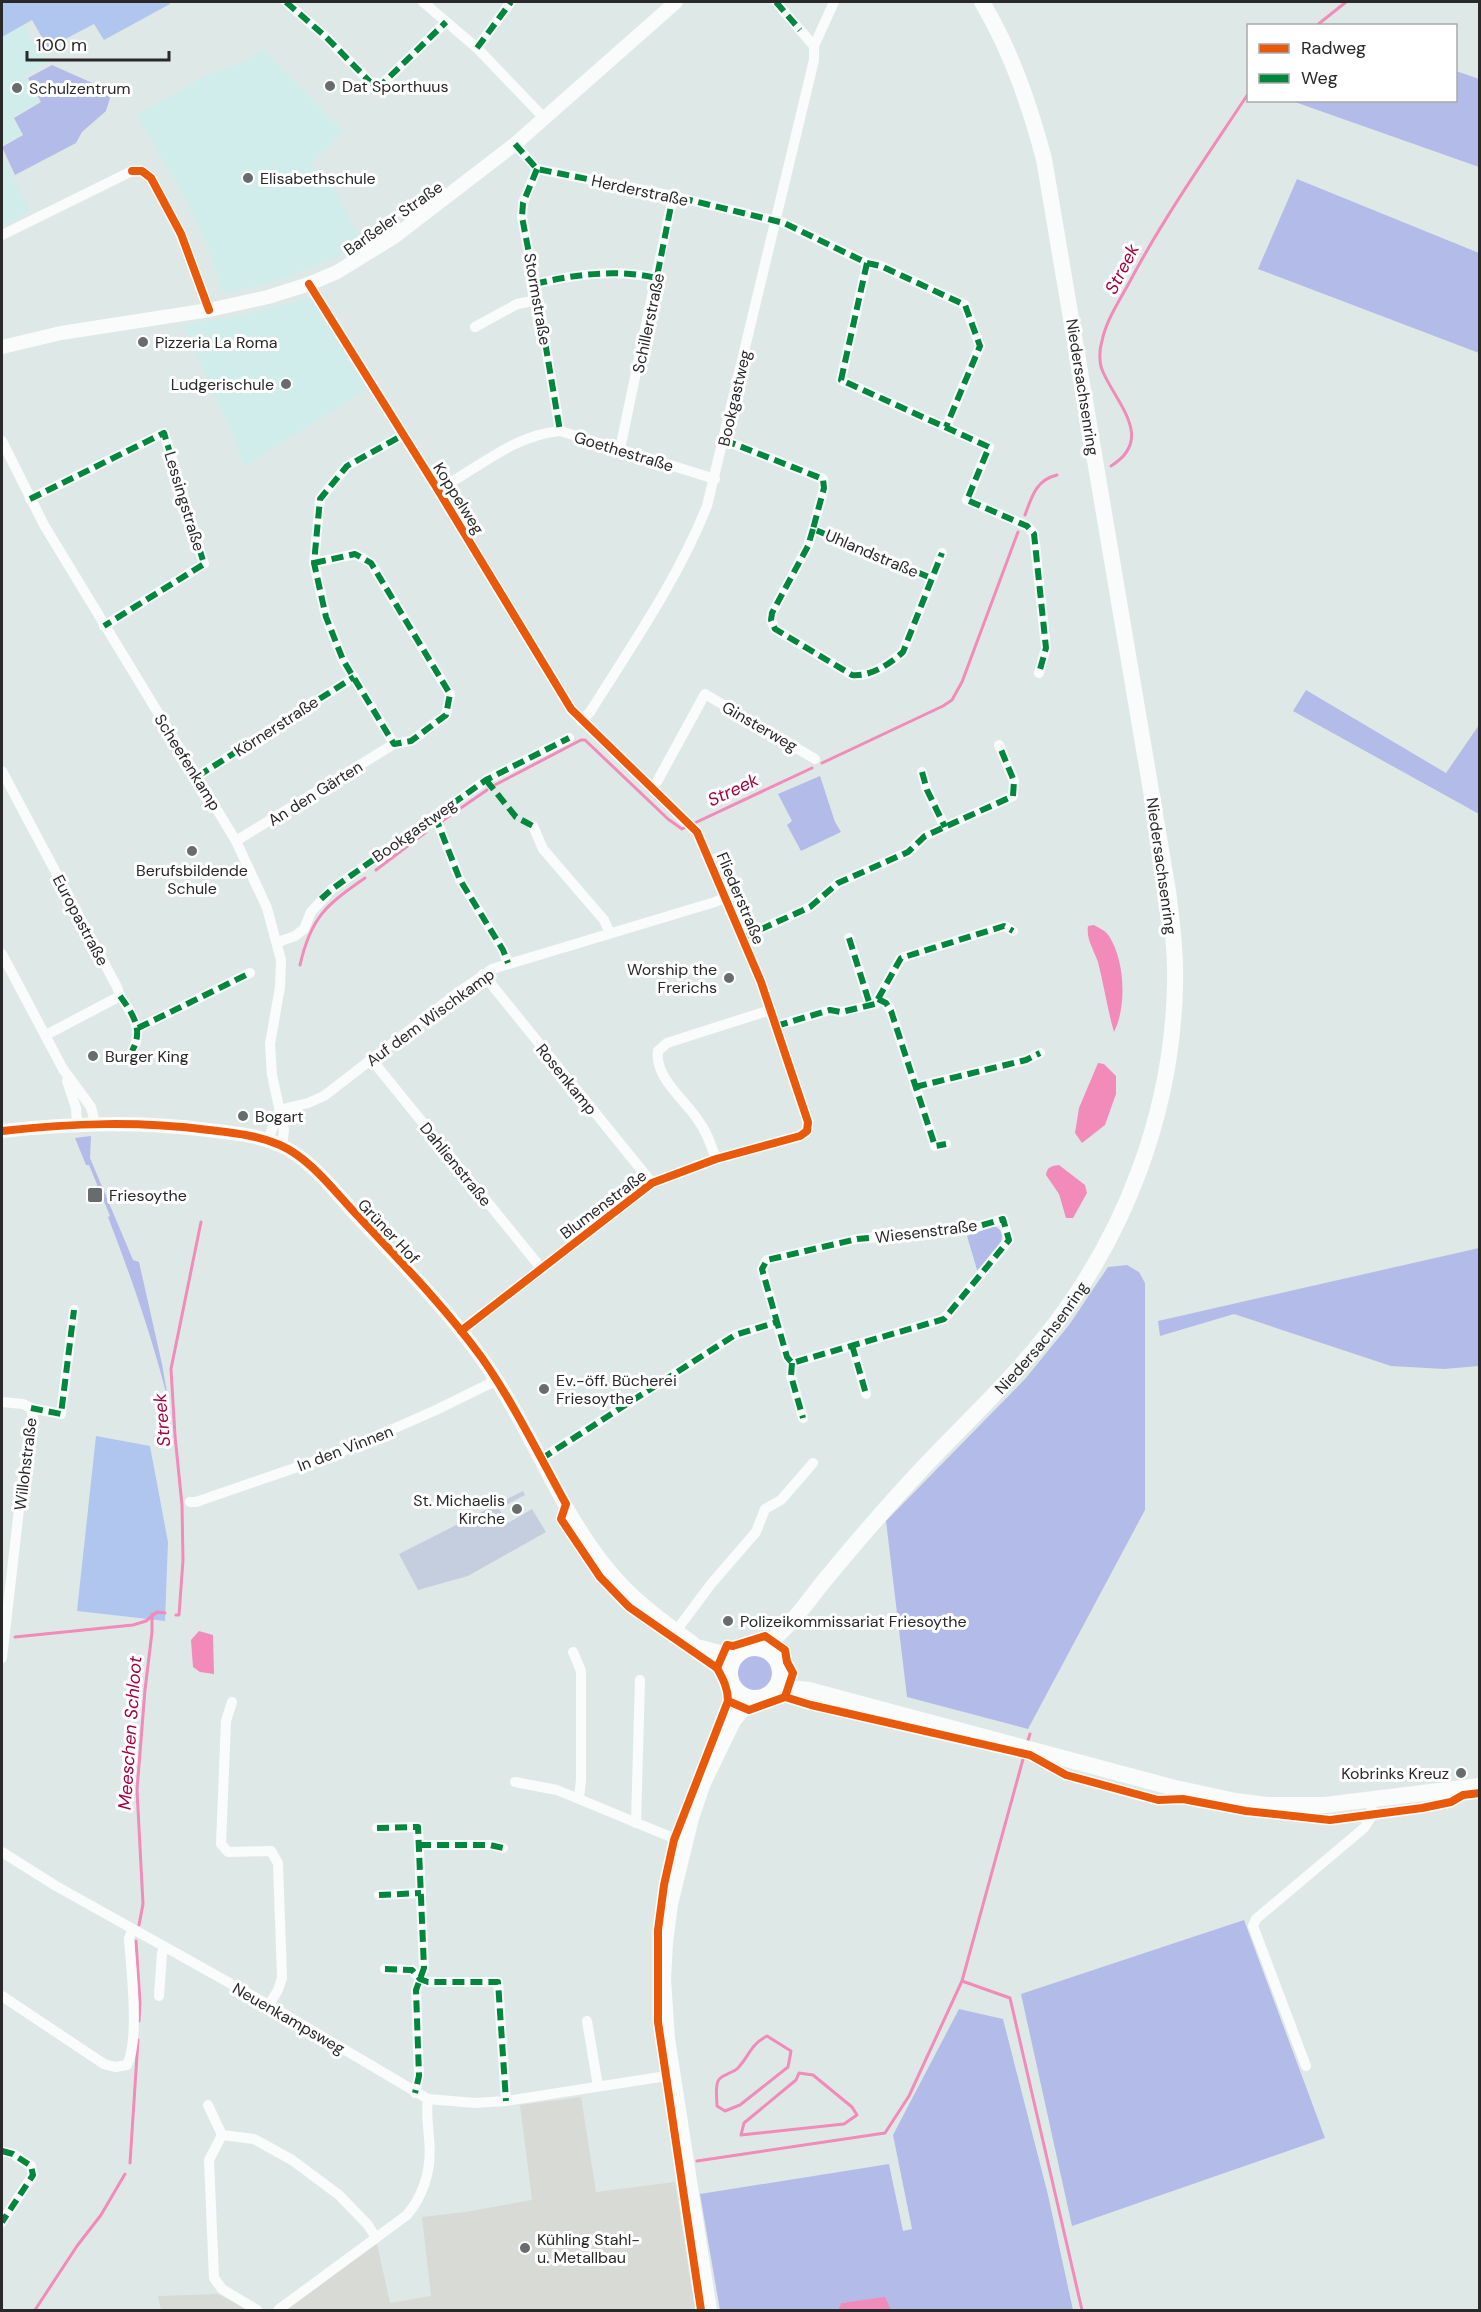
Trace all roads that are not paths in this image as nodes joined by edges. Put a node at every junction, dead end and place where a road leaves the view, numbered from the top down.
1 (286, 2) edge
2 (423, 2) edge
3 (511, 2) edge
4 (676, 2) edge
5 (776, 2) edge
6 (834, 2) edge
7 (982, 2) edge
8 (446, 22) junction
9 (814, 46) junction
10 (477, 48) junction
11 (545, 119) junction
12 (515, 144) junction
13 (537, 169) junction
14 (673, 196) junction
15 (776, 221) junction
16 (2, 235) edge
17 (867, 263) junction
18 (657, 278) junction
19 (309, 284) junction
20 (535, 284) junction
21 (538, 300) junction
22 (209, 310) junction
23 (475, 327) dead end
24 (2, 347) edge
25 (946, 427) junction
26 (560, 431) junction
27 (403, 435) junction
28 (724, 440) junction
29 (2, 441) edge
30 (620, 449) junction
31 (716, 479) junction
32 (438, 490) junction
33 (30, 499) junction
34 (813, 529) junction
35 (942, 553) dead end
36 (314, 564) junction
37 (931, 578) junction
38 (104, 626) junction
39 (1039, 673) dead end
40 (354, 677) junction
41 (584, 723) junction
42 (569, 738) dead end
43 (394, 744) junction
44 (999, 745) dead end
45 (815, 759) dead end
46 (2, 771) edge
47 (922, 772) dead end
48 (198, 776) junction
49 (653, 789) junction
50 (435, 816) junction
51 (533, 826) dead end
52 (945, 827) junction
53 (236, 841) junction
54 (726, 897) junction
55 (1013, 931) dead end
56 (610, 933) junction
57 (744, 937) junction
58 (849, 938) dead end
59 (278, 942) junction
60 (2, 954) edge
61 (508, 963) junction
62 (250, 973) dead end
63 (483, 974) junction
64 (120, 996) junction
65 (874, 1002) junction
66 (771, 1010) junction
67 (776, 1026) junction
68 (138, 1028) junction
69 (46, 1035) junction
70 (132, 1051) dead end
71 (1040, 1053) dead end
72 (371, 1059) junction
73 (63, 1069) junction
74 (915, 1087) junction
75 (279, 1110) junction
76 (808, 1122) joint
77 (95, 1123) junction
78 (77, 1124) junction
79 (2, 1131) edge
80 (268, 1140) junction
81 (946, 1144) dead end
82 (282, 1146) junction
83 (716, 1159) junction
84 (652, 1183) junction
85 (541, 1268) junction
86 (74, 1310) dead end
87 (777, 1322) junction
88 (461, 1331) junction
89 (852, 1346) junction
90 (792, 1363) junction
91 (496, 1380) junction
92 (866, 1394) dead end
93 (2, 1402) edge
94 (31, 1408) junction
95 (803, 1418) dead end
96 (541, 1458) junction
97 (813, 1463) dead end
98 (190, 1502) dead end
99 (676, 1630) junction
100 (573, 1652) dead end
101 (2, 1658) edge
102 (732, 1664) junction
103 (773, 1667) junction
104 (640, 1680) dead end
105 (744, 1695) junction
106 (232, 1702) dead end
107 (515, 1782) dead end
108 (1479, 1785) edge
109 (579, 1798) junction
110 (1371, 1801) junction
111 (636, 1823) junction
112 (377, 1828) dead end
113 (683, 1842) junction
114 (419, 1845) junction
115 (503, 1848) dead end
116 (2, 1851) edge
117 (421, 1893) junction
118 (379, 1895) dead end
119 (133, 1929) junction
120 (164, 1947) junction
121 (385, 1969) dead end
122 (420, 1979) junction
123 (2, 1996) edge
124 (159, 1996) dead end
125 (269, 2005) junction
126 (587, 2021) dead end
127 (1306, 2066) dead end
128 (673, 2075) junction
129 (598, 2086) junction
130 (415, 2093) junction
131 (428, 2099) junction
132 (506, 2101) junction
133 (208, 2105) dead end
134 (222, 2135) junction
135 (2, 2151) edge
136 (2, 2222) edge
137 (376, 2238) junction
138 (256, 2310) edge
139 (278, 2310) edge
140 (709, 2310) edge

1 - 8 street
2 - 8 street
3 - 10 street
4 - 11 street, Barßeler Straße
5 - 9 street
6 - 9 street, Bookgastweg
7 - 103 main road, Niedersachsenring
8 - 10 street
9 - 15 street, Bookgastweg
10 - 11 street
11 - 12 street, Barßeler Straße
12 - 13 street
12 - 19 street, Barßeler Straße
13 - 14 street, Herderstraße
13 - 20 street, Stormstraße
14 - 15 street, Herderstraße
14 - 18 street, Schillerstraße
15 - 17 street, Herderstraße
15 - 28 street, Bookgastweg
16 - 22 street
17 - 25 street
17 - 25 street, Herderstraße
18 - 20 street
18 - 30 street, Schillerstraße
19 - 22 street, Barßeler Straße
19 - 27 street, Koppelweg
20 - 21 street, Stormstraße
21 - 23 street
21 - 26 street, Stormstraße
22 - 24 street, Barßeler Straße
25 - 39 street
26 - 30 street, Goethestraße
26 - 32 street, Goethestraße
27 - 32 street, Koppelweg
27 - 36 street
28 - 31 street, Bookgastweg
28 - 34 street, Uhlandstraße
29 - 33 street, Scheefenkamp
30 - 31 street, Goethestraße
31 - 41 street, Bookgastweg
32 - 41 street, Koppelweg
33 - 38 street, Scheefenkamp
33 - 38 street, Lessingstraße
34 - 37 street, Uhlandstraße
34 - 37 street, Uhlandstraße
35 - 37 street, Uhlandstraße
36 - 40 street
36 - 43 street, An den Gärten
38 - 48 street, Scheefenkamp
40 - 43 street
40 - 48 street, Körnerstraße
41 - 49 street, Fliederstraße
42 - 50 street, Bookgastweg
43 - 53 street, An den Gärten
44 - 52 street
45 - 49 street, Ginsterweg
46 - 64 street, Europastraße
47 - 52 street
48 - 53 street, Scheefenkamp
49 - 54 street, Fliederstraße
50 - 59 street, Bookgastweg
50 - 61 street
51 - 56 street
52 - 57 street
53 - 59 street, Scheefenkamp
54 - 56 street, Auf dem Wischkamp
54 - 57 street, Fliederstraße
55 - 65 street
56 - 61 street, Auf dem Wischkamp
57 - 66 street, Fliederstraße
58 - 65 street
59 - 75 street, Scheefenkamp
60 - 69 street
61 - 63 street, Auf dem Wischkamp
62 - 68 street
63 - 72 street, Auf dem Wischkamp
63 - 84 street, Rosenkamp
64 - 68 street, Europastraße
64 - 69 street
65 - 67 street
65 - 74 street
66 - 67 street, Fliederstraße
66 - 83 street
67 - 76 street, Fliederstraße
68 - 70 street
69 - 73 street
71 - 74 street
72 - 75 street, Auf dem Wischkamp
72 - 85 street, Dahlienstraße
73 - 77 street
73 - 78 street
74 - 81 street
75 - 80 street
75 - 82 street, Scheefenkamp
76 - 83 street, Blumenstraße
77 - 78 street, Grüner Hof
77 - 80 street, Grüner Hof
78 - 79 street, Grüner Hof
80 - 82 street, Grüner Hof
82 - 88 street, Grüner Hof
83 - 84 street, Blumenstraße
84 - 85 street, Blumenstraße
85 - 88 street, Blumenstraße
86 - 94 street
87 - 89 street, Wiesenstraße
87 - 90 street, Wiesenstraße
87 - 96 street
88 - 91 street, Grüner Hof
89 - 90 street, Wiesenstraße
89 - 92 street
90 - 95 street, Wiesenstraße
91 - 96 street, Grüner Hof
91 - 98 street, In den Vinnen
93 - 94 street, Willohstraße
94 - 101 street, Willohstraße
96 - 99 street, Grüner Hof
97 - 99 street
99 - 102 street, Grüner Hof
100 - 109 street
102 - 103 main road
102 - 105 main road
103 - 105 main road
103 - 110 main road
104 - 111 street
105 - 113 main road
106 - 125 street
107 - 109 street
108 - 110 main road
109 - 111 street
110 - 127 street
111 - 113 street
112 - 114 street
113 - 128 main road
114 - 115 street
114 - 117 street
116 - 119 street, Neuenkampsweg
117 - 118 street
117 - 122 street
119 - 120 street, Neuenkampsweg
119 - 123 street
120 - 124 street
120 - 125 street, Neuenkampsweg
121 - 122 street
122 - 130 street
122 - 132 street
125 - 130 street, Neuenkampsweg
126 - 129 street
128 - 129 street, Neuenkampsweg
128 - 140 main road
129 - 132 street, Neuenkampsweg
130 - 131 street, Neuenkampsweg
131 - 132 street, Neuenkampsweg
131 - 137 street
133 - 134 street
134 - 137 street
134 - 138 street
135 - 136 street
137 - 139 street

